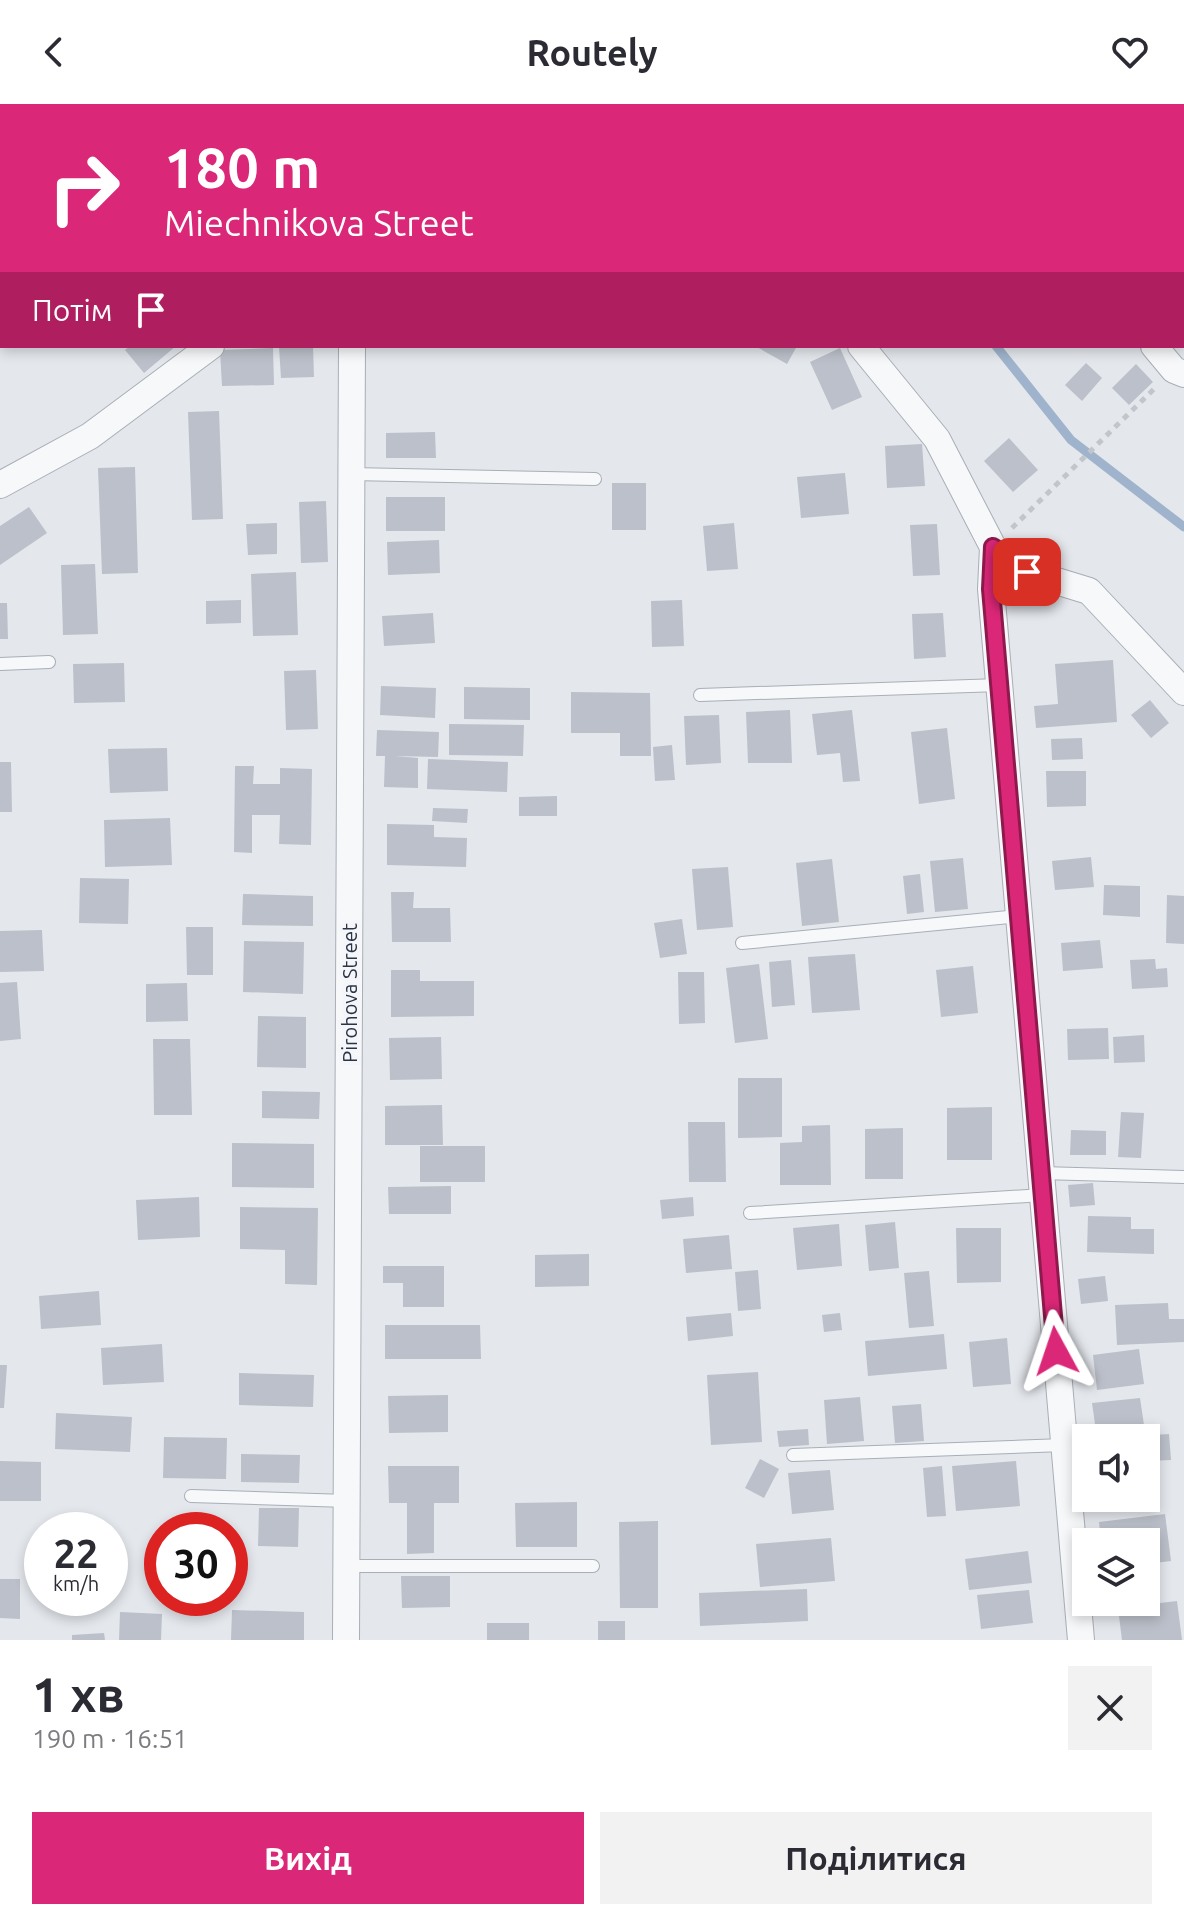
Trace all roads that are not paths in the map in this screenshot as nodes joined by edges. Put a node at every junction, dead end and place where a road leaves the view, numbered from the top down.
1 (208, 348) edge
2 (352, 348) edge
3 (863, 348) edge
4 (1156, 348) edge
5 (1179, 372) edge
6 (351, 474) junction
7 (595, 479) dead end
8 (0, 485) edge
9 (993, 547) junction
10 (49, 662) dead end
11 (0, 664) edge
12 (1000, 685) junction
13 (1184, 692) edge
14 (700, 695) dead end
15 (1019, 916) junction
16 (742, 943) dead end
17 (1184, 1177) edge
18 (1042, 1184) junction
19 (750, 1213) dead end
20 (1064, 1445) junction
21 (793, 1455) dead end
22 (191, 1496) dead end
23 (347, 1501) junction
24 (347, 1566) junction
25 (593, 1566) dead end
26 (346, 1640) edge
27 (1081, 1640) edge

1 - 8 street
2 - 6 street, Pirohova Street
3 - 9 street
4 - 5 street
6 - 7 lane
6 - 23 street, Pirohova Street
9 - 12 street
9 - 13 street
10 - 11 lane
12 - 14 lane
12 - 15 street
15 - 16 lane
15 - 18 street
17 - 18 lane
18 - 19 lane
18 - 20 street
20 - 21 lane
20 - 27 street
22 - 23 lane
23 - 24 street, Pirohova Street
24 - 25 lane
24 - 26 street, Pirohova Street

